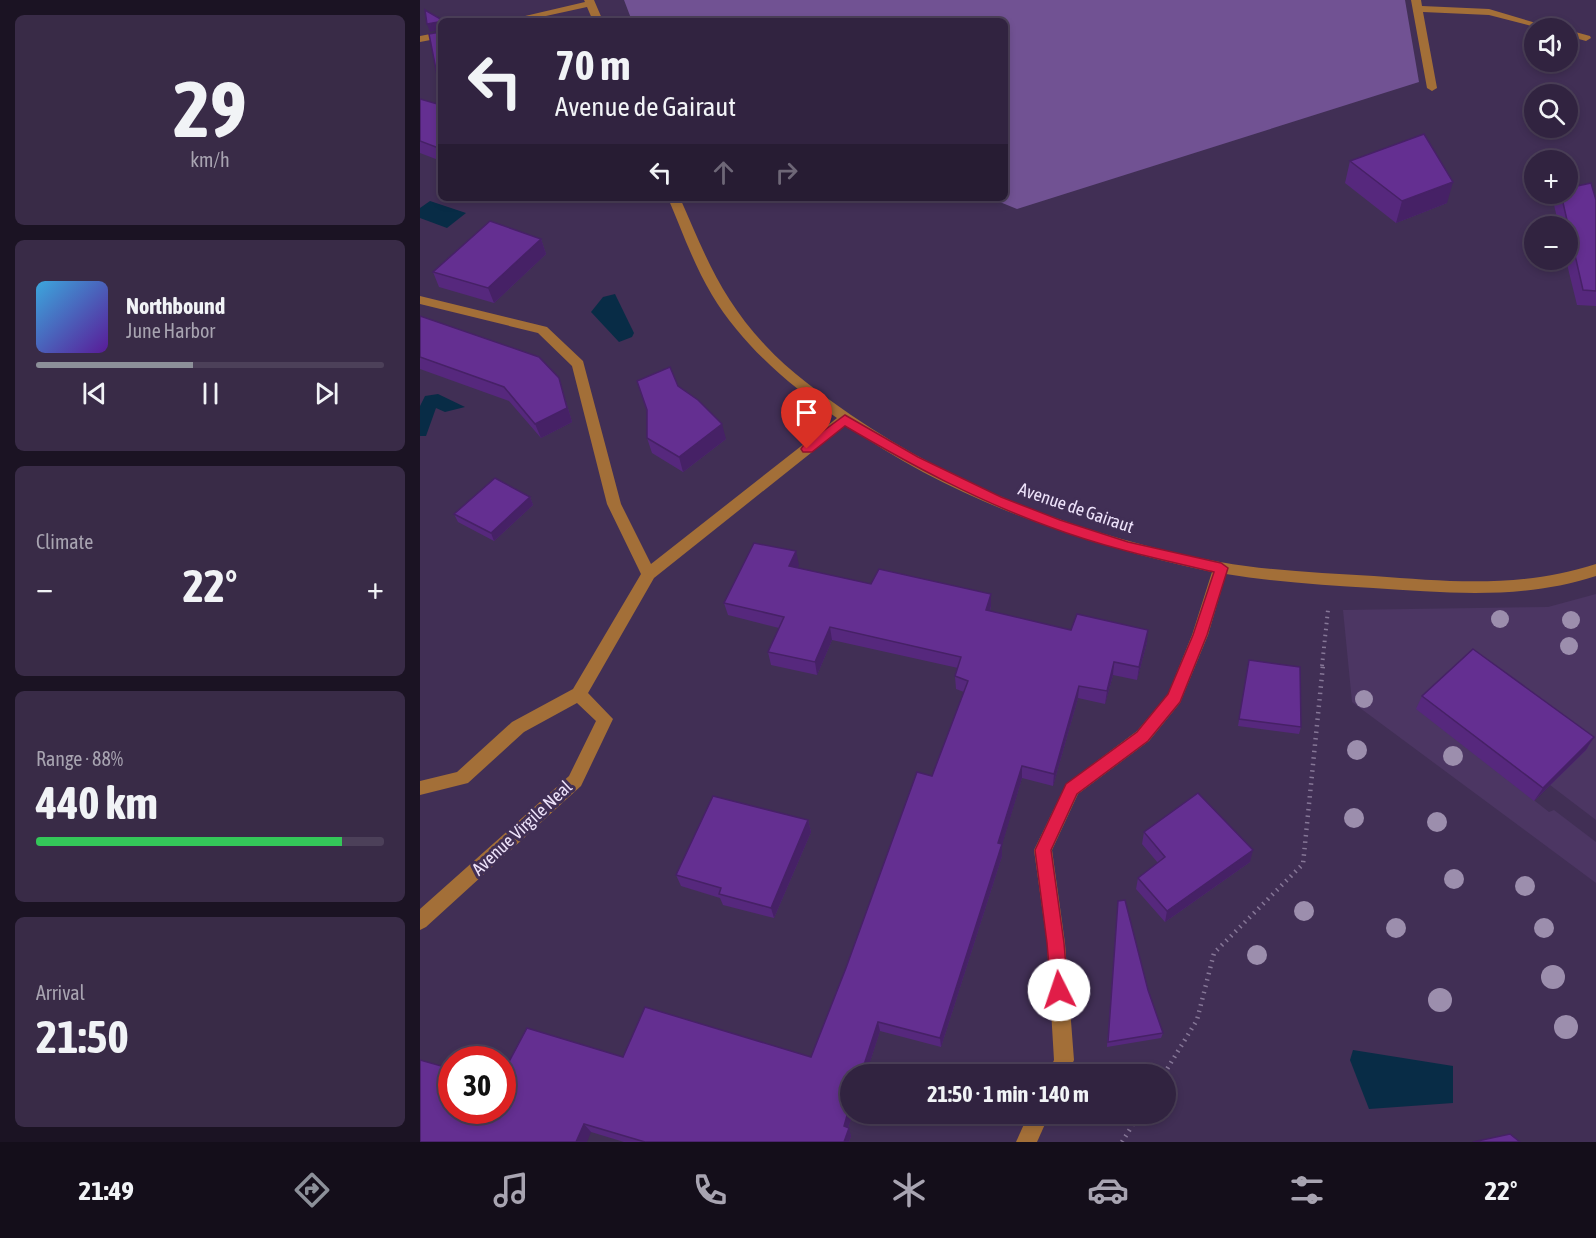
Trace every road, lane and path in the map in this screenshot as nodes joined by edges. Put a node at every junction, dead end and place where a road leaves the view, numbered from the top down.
1 (590, 2) edge
2 (1417, 4) edge
3 (522, 18) edge
4 (597, 18) edge
5 (1524, 21) edge
6 (438, 36) edge
7 (1578, 36) edge
8 (1586, 38) dead end
9 (420, 39) edge
10 (1432, 88) dead end
11 (675, 201) edge
12 (420, 300) edge
13 (845, 420) junction
14 (1221, 568) junction
15 (1596, 570) edge
16 (649, 574) junction
17 (1331, 580) junction
18 (579, 694) junction
19 (420, 788) edge
20 (420, 921) edge
21 (1062, 1064) edge
22 (1170, 1064) edge
23 (1035, 1124) edge
24 (1133, 1124) edge
25 (1026, 1142) edge
26 (1122, 1142) edge

1 - 3 street
1 - 4 street
2 - 5 street
2 - 10 street
6 - 9 street
7 - 8 street
11 - 13 street, Avenue de Gairaut
12 - 16 street
13 - 14 street, Avenue de Gairaut
13 - 16 street
14 - 17 street, Avenue de Gairaut
14 - 21 street
15 - 17 street, Avenue de Gairaut
16 - 18 street
17 - 22 path
18 - 19 street
18 - 20 street, Avenue Virgile Neal
23 - 25 street
24 - 26 path

